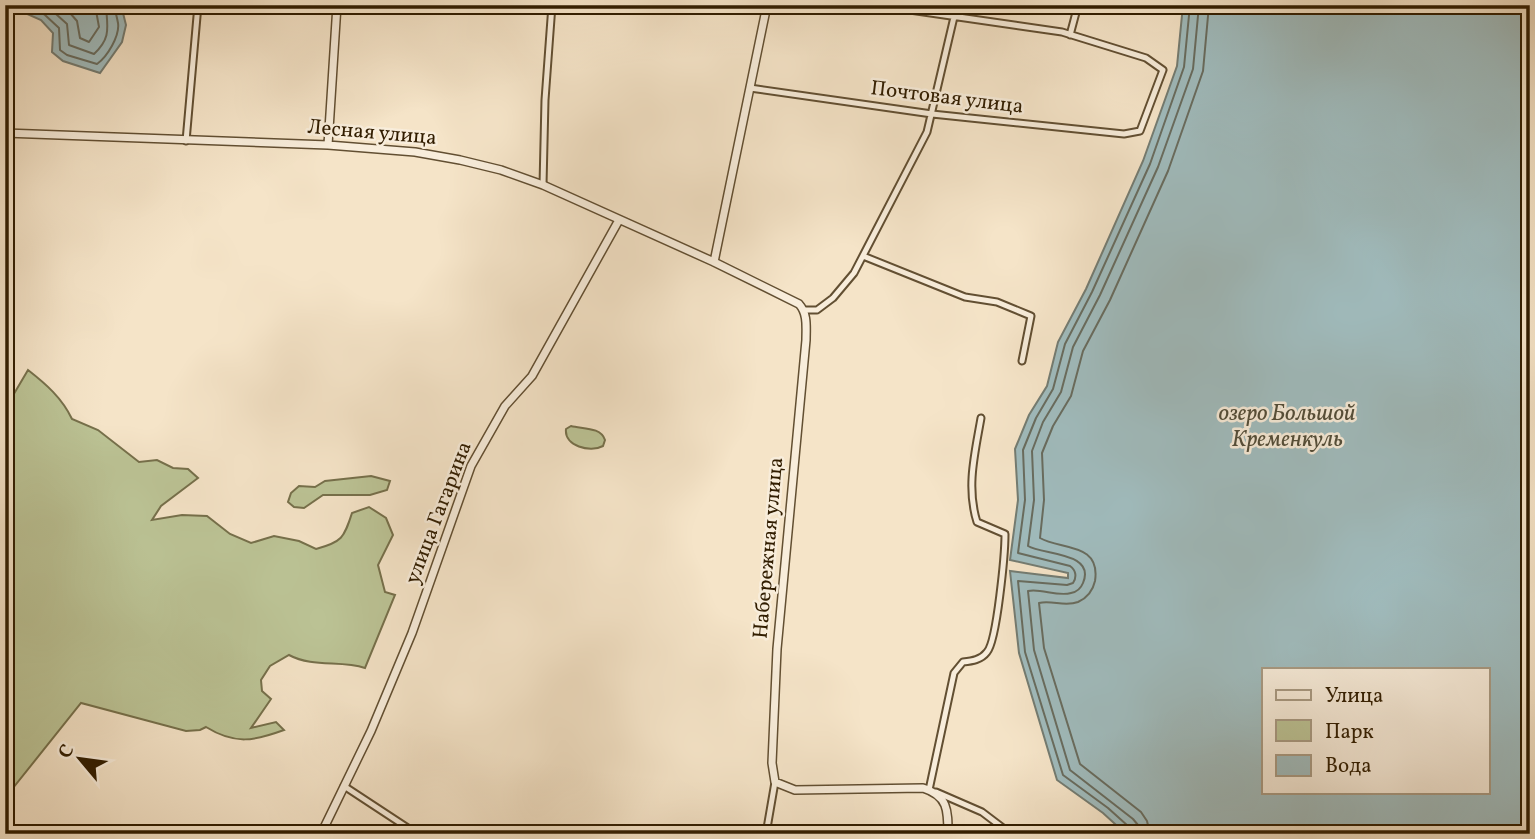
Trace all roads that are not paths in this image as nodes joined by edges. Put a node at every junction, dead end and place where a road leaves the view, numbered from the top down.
1 (198, 5) edge
2 (337, 5) edge
3 (552, 5) edge
4 (767, 5) edge
5 (875, 5) edge
6 (1078, 5) edge
7 (954, 17) junction
8 (1070, 35) junction
9 (750, 88) junction
10 (932, 114) junction
11 (5, 133) edge
12 (186, 141) junction
13 (328, 145) junction
14 (543, 185) junction
15 (619, 220) junction
16 (863, 256) junction
17 (714, 262) junction
18 (804, 310) junction
19 (1022, 361) dead end
20 (981, 418) dead end
21 (778, 784) junction
22 (344, 786) junction
23 (931, 790) junction
24 (321, 834) edge
25 (418, 834) edge
26 (766, 834) edge
27 (948, 834) edge
28 (1011, 834) edge

1 - 12 street
2 - 13 street
3 - 14 street
4 - 9 street
5 - 7 street
6 - 8 street
7 - 8 street
7 - 10 street
8 - 10 street, Почтовая улица
9 - 10 street, Почтовая улица
9 - 17 street
10 - 16 street
11 - 12 street, Лесная улица
12 - 13 street, Лесная улица
13 - 14 street, Лесная улица
14 - 15 street, Лесная улица
15 - 17 street, Лесная улица
15 - 22 street, улица Гагарина
16 - 18 street
16 - 19 street
17 - 18 street
18 - 21 street, Набережная улица
20 - 23 street
21 - 23 street
21 - 26 street
22 - 24 street, улица Гагарина
22 - 25 street
23 - 27 street
23 - 28 street

